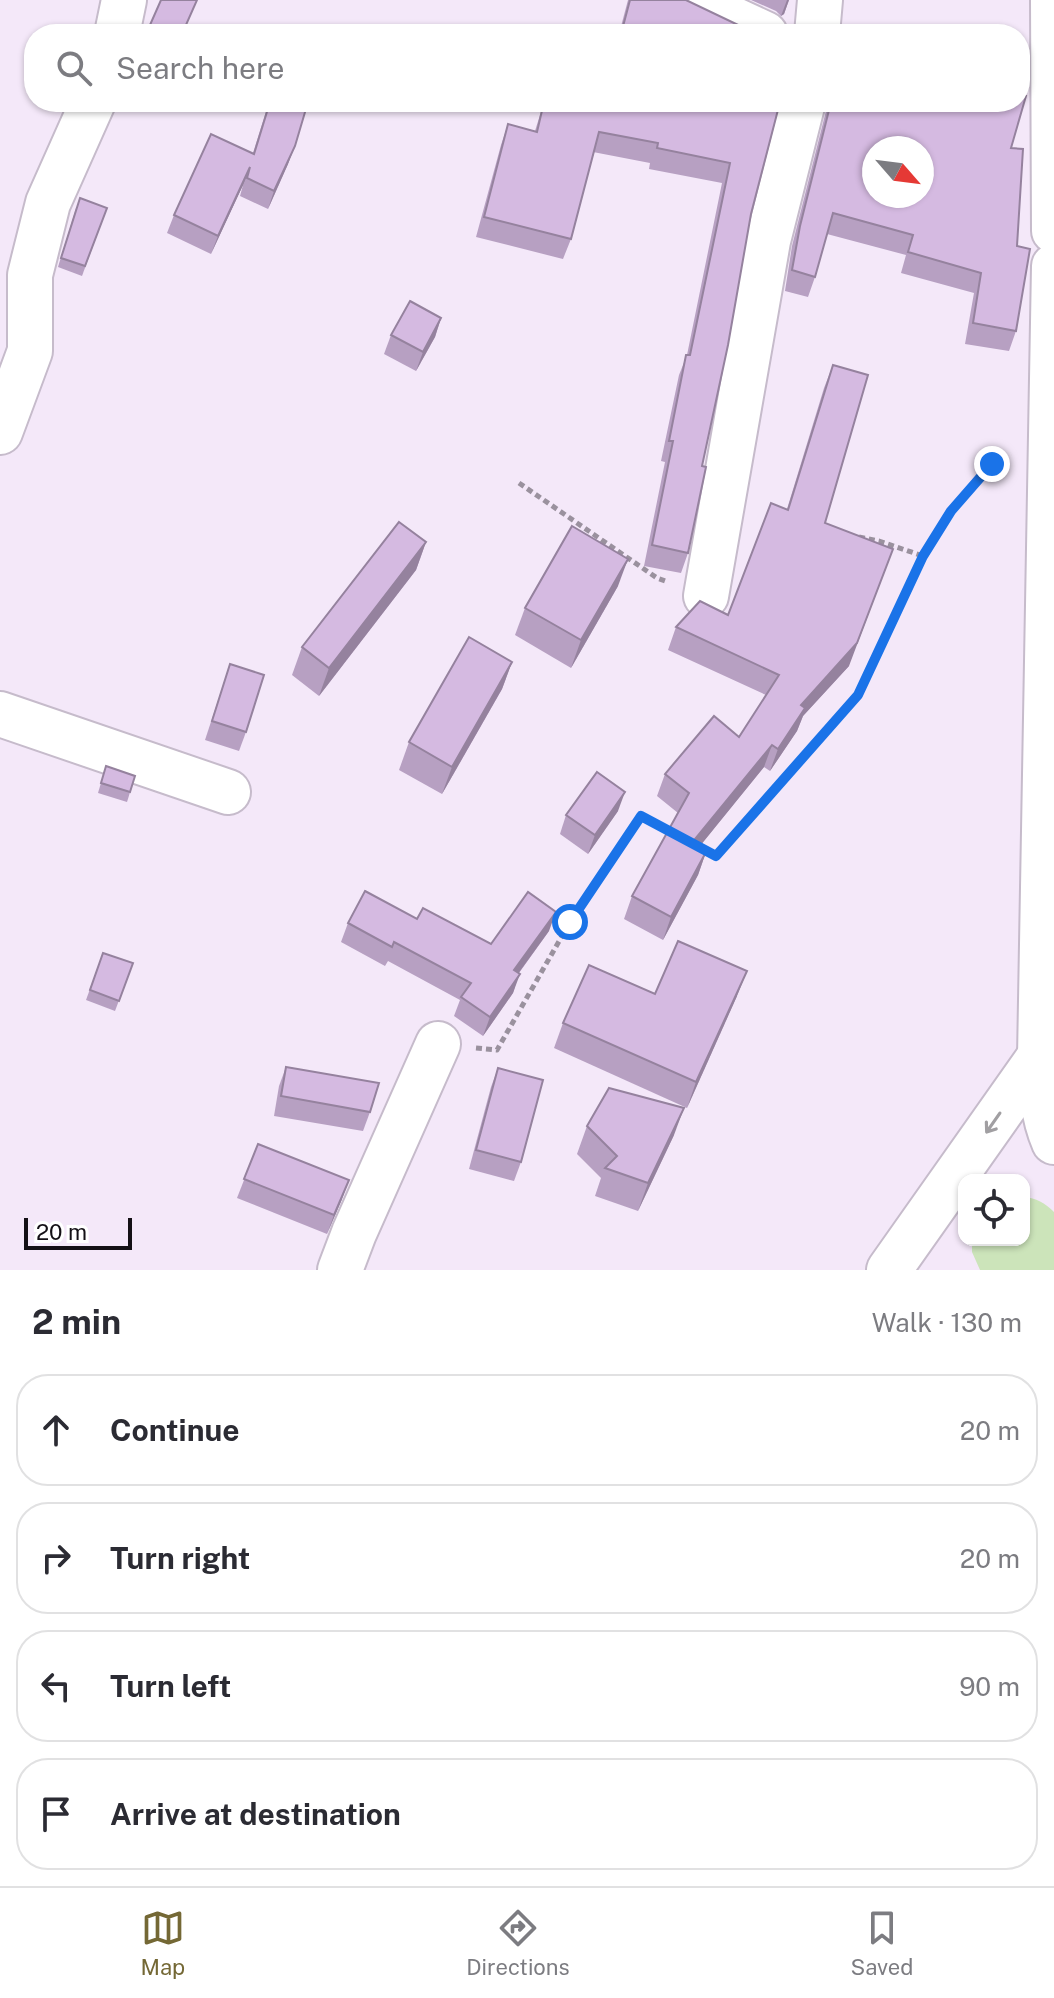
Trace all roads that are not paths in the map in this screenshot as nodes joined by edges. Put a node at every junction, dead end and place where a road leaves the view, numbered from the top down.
1 (124, 0) edge
2 (692, 0) edge
3 (820, 0) edge
4 (1053, 0) edge
5 (119, 24) edge
6 (744, 24) edge
7 (818, 24) edge
8 (1036, 105) edge
9 (89, 112) edge
10 (800, 112) edge
11 (1054, 231) edge
12 (1054, 266) edge
13 (15, 272) edge
14 (0, 432) edge
15 (706, 596) road end
16 (0, 714) edge
17 (228, 792) dead end
18 (438, 1044) road end
19 (1047, 1047) edge
20 (1054, 1142) edge
21 (895, 1268) edge
22 (340, 1270) edge

1 - 5 main road
2 - 6 main road
3 - 7 main road
4 - 8 main road
8 - 11 main road
9 - 13 main road
10 - 15 main road
12 - 19 main road
13 - 14 main road
16 - 17 main road
18 - 22 main road
19 - 20 main road
19 -> 21 main road

